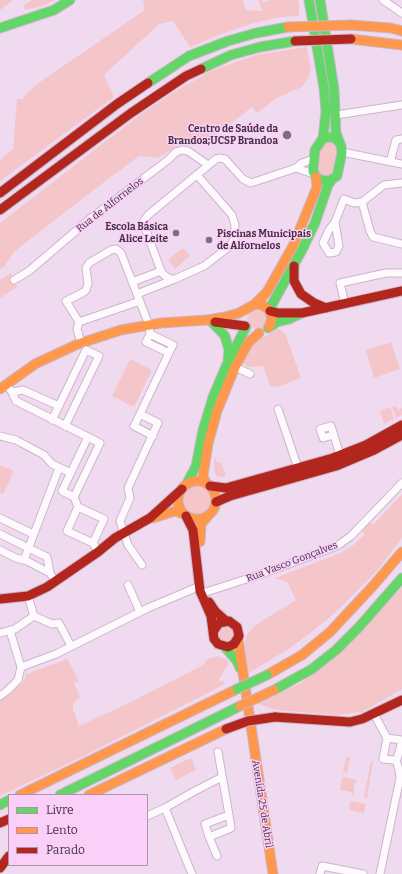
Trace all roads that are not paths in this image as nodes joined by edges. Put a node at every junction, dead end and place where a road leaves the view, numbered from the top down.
1 (70, 0) edge
2 (309, 0) edge
3 (320, 0) edge
4 (383, 0) edge
5 (402, 13) edge
6 (0, 28) edge
7 (402, 31) edge
8 (380, 41) junction
9 (402, 45) edge
10 (402, 50) edge
11 (402, 105) edge
12 (336, 115) junction
13 (323, 138) junction
14 (402, 139) edge
15 (339, 142) junction
16 (342, 152) junction
17 (314, 159) junction
18 (390, 162) junction
19 (402, 164) edge
20 (208, 166) junction
21 (296, 168) junction
22 (197, 175) junction
23 (315, 176) junction
24 (331, 181) junction
25 (402, 183) edge
26 (0, 193) edge
27 (362, 202) junction
28 (0, 210) edge
29 (335, 222) dead end
30 (402, 244) edge
31 (294, 264) junction
32 (161, 270) junction
33 (402, 274) edge
34 (174, 279) junction
35 (14, 280) dead end
36 (132, 282) junction
37 (402, 291) edge
38 (138, 298) junction
39 (345, 304) junction
40 (251, 307) junction
41 (326, 308) junction
42 (270, 311) junction
43 (302, 313) junction
44 (209, 320) junction
45 (79, 322) junction
46 (246, 327) junction
47 (269, 327) junction
48 (150, 329) junction
49 (259, 333) junction
50 (84, 345) junction
51 (231, 366) junction
52 (250, 374) dead end
53 (6, 388) edge
54 (59, 406) junction
55 (278, 409) dead end
56 (140, 414) junction
57 (52, 420) junction
58 (402, 425) edge
59 (65, 426) junction
60 (334, 434) dead end
61 (402, 435) edge
62 (0, 436) edge
63 (153, 436) junction
64 (88, 438) junction
65 (336, 460) junction
66 (59, 468) junction
67 (298, 468) junction
68 (71, 473) junction
69 (286, 476) junction
70 (402, 482) edge
71 (208, 485) junction
72 (184, 487) junction
73 (74, 497) junction
74 (216, 502) junction
75 (78, 507) junction
76 (185, 515) junction
77 (209, 515) junction
78 (0, 518) edge
79 (150, 518) junction
80 (0, 534) edge
81 (33, 534) junction
82 (124, 534) junction
83 (92, 543) junction
84 (28, 548) junction
85 (0, 550) edge
86 (98, 552) junction
87 (402, 552) edge
88 (24, 560) junction
89 (142, 565) dead end
90 (50, 573) junction
91 (402, 578) edge
92 (55, 581) junction
93 (128, 585) dead end
94 (203, 589) junction
95 (28, 596) junction
96 (0, 599) edge
97 (140, 612) junction
98 (34, 616) junction
99 (226, 621) junction
100 (10, 631) junction
101 (214, 632) junction
102 (0, 633) edge
103 (238, 639) junction
104 (71, 646) junction
105 (225, 647) junction
106 (21, 667) junction
107 (242, 673) junction
108 (0, 696) edge
109 (402, 700) edge
110 (374, 714) junction
111 (387, 738) junction
112 (402, 740) edge
113 (218, 752) dead end
114 (396, 760) junction
115 (222, 777) junction
116 (22, 794) edge
117 (62, 794) edge
118 (91, 794) edge
119 (165, 808) junction
120 (228, 815) junction
121 (148, 816) edge
122 (210, 837) junction
123 (217, 856) dead end
124 (8, 857) edge
125 (0, 868) edge
126 (192, 874) edge
127 (273, 874) edge
128 (320, 874) edge
129 (363, 874) edge
130 (380, 874) edge

1 - 6 main road
2 - 13 main road
3 - 12 main road
4 - 5 street
7 - 26 main road, bridge
8 - 9 main road
8 - 10 main road
8 - 28 main road, bridge
11 - 12 street
12 - 15 main road
13 - 15 main road
13 - 17 main road
14 - 18 street
15 - 16 main road
16 - 18 street
16 - 24 main road
17 - 21 street
17 - 23 main road
18 - 19 street
20 - 21 street
20 - 22 street
20 - 35 street, Rua de Alfornelos
21 - 23 street
22 - 32 street
22 - 34 street
23 - 24 main road
23 - 40 main road
24 - 31 main road
25 - 27 street
27 - 29 street
27 - 30 street
31 - 41 main road
31 - 42 main road
32 - 34 street
32 - 36 street
33 - 39 street
34 - 38 street
36 - 38 street
36 - 45 street
37 - 39 main road
38 - 45 street
38 - 48 street
39 - 41 main road
40 - 42 main road
40 - 44 main road
40 - 46 main road
41 - 43 main road
42 - 43 main road
42 - 47 main road
43 - 47 main road
44 - 46 main road
44 - 48 main road
44 - 51 main road
45 - 50 street
46 - 49 main road
46 - 51 main road
47 - 49 main road
48 - 50 main road
48 - 56 street
49 - 51 main road
50 - 53 main road
50 - 54 street
50 - 59 street
51 - 52 street
51 - 71 main road
51 - 72 main road
53 - 54 street
53 - 57 street
54 - 57 street
55 - 67 street
56 - 63 street
56 - 63 street
57 - 59 street
58 - 65 main road
59 - 64 street
60 - 65 street
61 - 65 main road
62 - 66 street
63 - 82 street
64 - 68 street
64 - 73 street
65 - 67 main road
65 - 69 main road
66 - 68 street
66 - 81 street
67 - 69 main road
68 - 73 street
69 - 71 main road
69 - 74 main road
70 - 94 street, Rua Vasco Gonçalves
71 - 72 main road
71 - 74 main road
72 - 76 main road
72 - 79 main road
73 - 75 street
74 - 77 main road
75 - 83 street
75 - 83 street
76 - 77 main road
76 - 79 main road
76 - 94 main road
77 - 94 main road
78 - 81 street
79 - 82 main road
80 - 84 street
81 - 84 street
82 - 86 main road
82 - 89 street
83 - 86 street
84 - 88 street
84 - 90 street
85 - 88 street
86 - 92 main road
87 - 116 main road, bridge
88 - 90 street
90 - 92 street
91 - 117 main road, bridge
92 - 95 main road
93 - 97 street
94 - 97 street, Rua Vasco Gonçalves
94 - 99 main road
94 - 101 main road
95 - 96 main road
95 - 98 street
97 - 104 street, Rua Vasco Gonçalves
98 - 100 street
98 - 104 street
99 - 101 main road
99 - 103 main road
100 - 102 street
100 - 106 street
101 - 105 main road
103 - 105 main road
103 - 107 main road, Avenida 25 de Abril
104 - 106 street, Rua Vasco Gonçalves
105 - 107 main road
106 - 108 street
107 - 127 main road, Avenida 25 de Abril
109 - 110 main road
110 - 111 street
110 - 118 main road, bridge
111 - 112 street
111 - 114 street
112 - 114 street
113 - 115 street
114 - 130 street
115 - 119 street
115 - 120 street
119 - 121 street
119 - 126 street
120 - 122 street
120 - 122 street
122 - 123 street
124 - 125 main road
128 - 129 street

